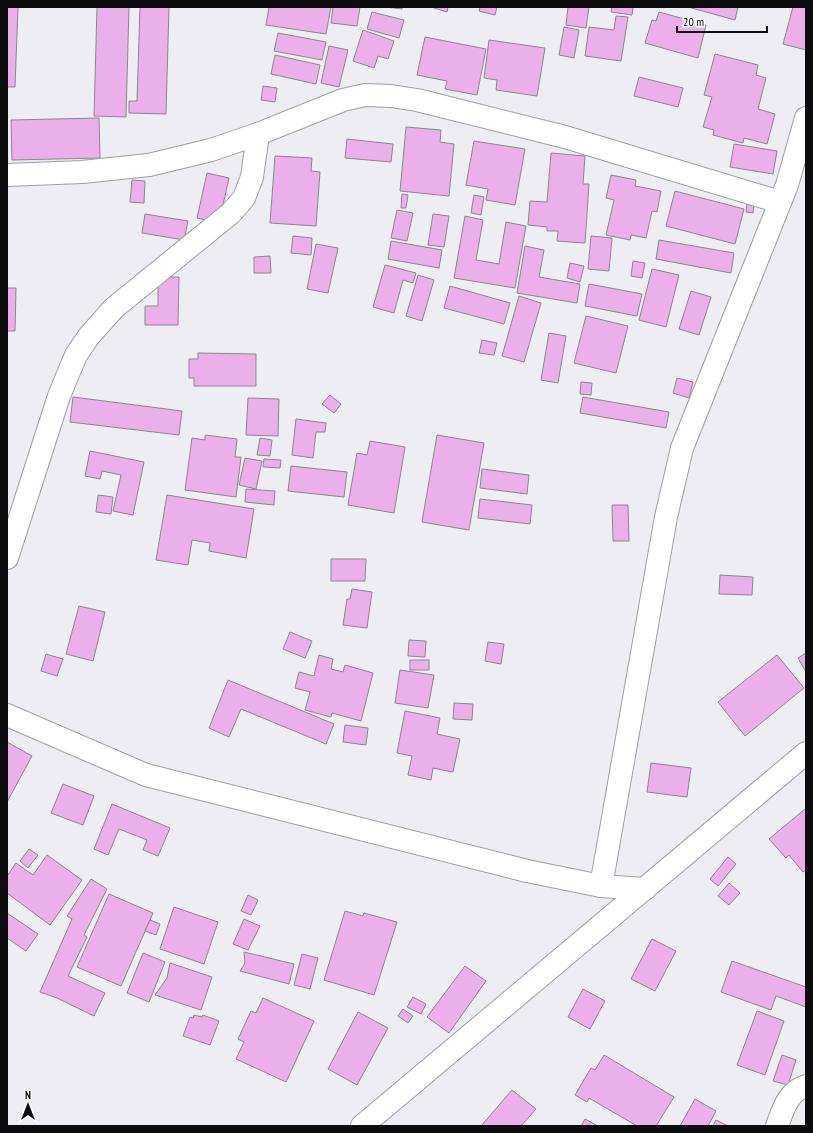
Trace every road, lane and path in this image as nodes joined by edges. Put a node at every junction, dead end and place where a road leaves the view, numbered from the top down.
1 (806, 118) edge
2 (258, 134) junction
3 (7, 175) edge
4 (780, 202) junction
5 (7, 558) edge
6 (7, 715) edge
7 (806, 753) edge
8 (601, 886) junction
9 (645, 889) junction
10 (806, 1086) edge
11 (362, 1126) edge
12 (778, 1126) edge

1 - 4 street
2 - 3 street
2 - 4 street
2 - 5 street
4 - 8 street
6 - 8 street
7 - 9 street
8 - 9 street
9 - 11 street
10 - 12 street

